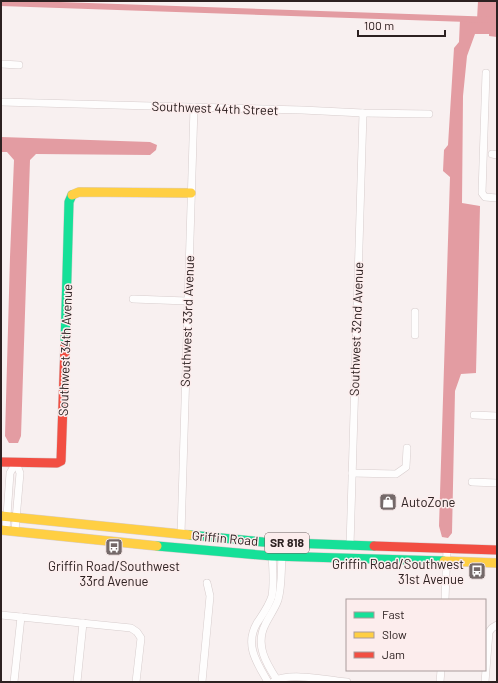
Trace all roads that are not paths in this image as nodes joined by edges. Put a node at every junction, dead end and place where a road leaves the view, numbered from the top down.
1 (1, 64) edge
2 (19, 65) dead end
3 (486, 73) dead end
4 (1, 102) edge
5 (194, 107) junction
6 (363, 113) junction
7 (429, 114) dead end
8 (191, 193) junction
9 (497, 198) edge
10 (132, 299) dead end
11 (187, 301) junction
12 (415, 312) dead end
13 (415, 335) dead end
14 (474, 415) dead end
15 (497, 416) edge
16 (407, 448) dead end
17 (1, 462) edge
18 (16, 463) junction
19 (352, 473) junction
20 (472, 482) dead end
21 (497, 483) edge
22 (8, 517) edge
23 (7, 531) edge
24 (181, 534) junction
25 (210, 537) junction
26 (152, 546) junction
27 (350, 546) junction
28 (186, 548) junction
29 (447, 549) junction
30 (497, 550) edge
31 (272, 556) junction
32 (282, 556) junction
33 (316, 558) junction
34 (447, 562) junction
35 (497, 563) edge
36 (207, 582) dead end
37 (445, 599) edge
38 (1, 615) edge
39 (21, 617) junction
40 (84, 623) junction
41 (497, 625) edge
42 (486, 669) edge
43 (441, 671) edge
44 (275, 681) edge
45 (14, 682) edge
46 (77, 682) edge
47 (136, 682) edge
48 (202, 682) edge
49 (268, 682) edge
50 (347, 682) edge
51 (440, 682) edge
52 (486, 682) edge

1 - 2 street
3 - 9 street
4 - 5 street, Southwest 44th Street
5 - 6 street, Southwest 44th Street
5 - 8 street, Southwest 33rd Avenue
6 - 7 street, Southwest 44th Street
6 - 19 street, Southwest 32nd Avenue
8 - 11 street, Southwest 33rd Avenue
8 - 18 main road, Southwest 34th Avenue
10 - 11 street
11 - 24 street, Southwest 33rd Avenue
12 - 13 street
14 - 15 street
16 - 19 street
17 - 18 main road
18 - 22 street
19 - 27 street, Southwest 32nd Avenue
20 - 21 street
22 - 23 street
22 - 24 main road, Griffin Road / SR 818
23 - 26 main road, Griffin Road / SR 818
24 - 25 main road, Griffin Road / SR 818
24 - 26 main road
25 - 27 main road, Griffin Road / SR 818
25 - 28 main road
26 - 28 main road, Griffin Road / SR 818
27 - 29 main road, Griffin Road / SR 818
27 - 33 main road
28 - 31 main road, Griffin Road / SR 818
29 - 30 main road, Griffin Road / SR 818
29 - 34 street
31 - 32 main road, Griffin Road / SR 818
31 - 49 street
32 - 33 main road, Griffin Road / SR 818
32 - 44 street
33 - 34 main road, Griffin Road / SR 818
34 - 35 main road, Griffin Road / SR 818
34 - 37 street
36 - 48 street
38 - 39 street
39 - 40 street
39 - 45 street
40 - 46 street
40 - 47 street
41 - 42 street
42 - 52 street
43 - 51 street
44 - 50 street

